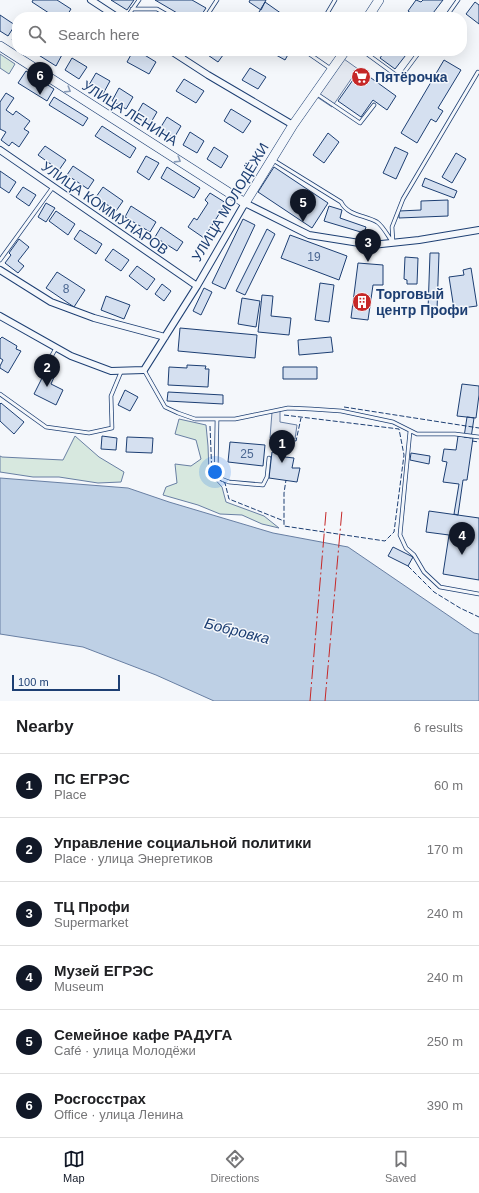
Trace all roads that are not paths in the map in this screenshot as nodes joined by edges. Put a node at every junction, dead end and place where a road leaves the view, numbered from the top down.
1 (91, 0) edge
2 (139, 0) edge
3 (217, 0) edge
4 (336, 0) edge
5 (458, 0) edge
6 (375, 1) edge
7 (132, 9) junction
8 (109, 12) edge
9 (130, 12) edge
10 (162, 12) edge
11 (209, 12) edge
12 (328, 12) edge
13 (370, 12) edge
14 (450, 12) edge
15 (0, 46) edge
16 (12, 54) edge
17 (16, 56) edge
18 (179, 56) edge
19 (312, 56) edge
20 (342, 56) edge
21 (370, 56) edge
22 (416, 56) edge
23 (182, 58) joint
24 (332, 70) junction
25 (478, 72) dead end
26 (315, 93) junction
27 (374, 105) dead end
28 (293, 125) junction
29 (0, 150) edge
30 (272, 159) junction
31 (53, 187) junction
32 (245, 203) junction
33 (479, 230) edge
34 (393, 242) junction
35 (0, 260) edge
36 (0, 270) edge
37 (197, 286) junction
38 (0, 316) edge
39 (165, 336) junction
40 (56, 348) junction
41 (48, 364) dead end
42 (121, 370) junction
43 (144, 370) junction
44 (0, 394) edge
45 (217, 420) junction
46 (410, 431) junction
47 (479, 437) edge
48 (269, 458) dead end
49 (479, 594) edge

1 - 8 street
2 - 7 lane
3 - 11 lane
4 - 12 lane
5 - 14 lane
6 - 13 street
7 - 9 lane
7 - 10 lane
15 -> 16 street, УЛИЦА ЛЕНИНА
17 -> 32 street, УЛИЦА ЛЕНИНА
18 - 23 street
19 - 24 lane
20 - 24 street, УЛИЦА МОЛОДЁЖИ
21 - 22 lane
23 - 28 street
24 - 26 street, УЛИЦА МОЛОДЁЖИ
25 - 34 lane
26 - 27 lane
26 - 28 street, УЛИЦА МОЛОДЁЖИ
28 - 30 street, УЛИЦА МОЛОДЁЖИ
29 - 31 street, УЛИЦА КОММУНАРОВ
30 - 32 street, УЛИЦА МОЛОДЁЖИ
30 - 34 lane
31 - 35 lane
31 - 37 street, УЛИЦА КОММУНАРОВ
32 - 34 street
32 - 37 street, УЛИЦА МОЛОДЁЖИ
33 - 34 street
36 - 39 street
37 - 39 street, УЛИЦА МОЛОДЁЖИ
38 - 40 street
39 - 43 street, УЛИЦА МОЛОДЁЖИ
40 - 41 lane
40 - 42 street
42 - 43 street
42 - 44 lane
43 - 45 lane
45 - 46 lane
45 - 48 lane
46 - 47 lane
46 - 49 lane

